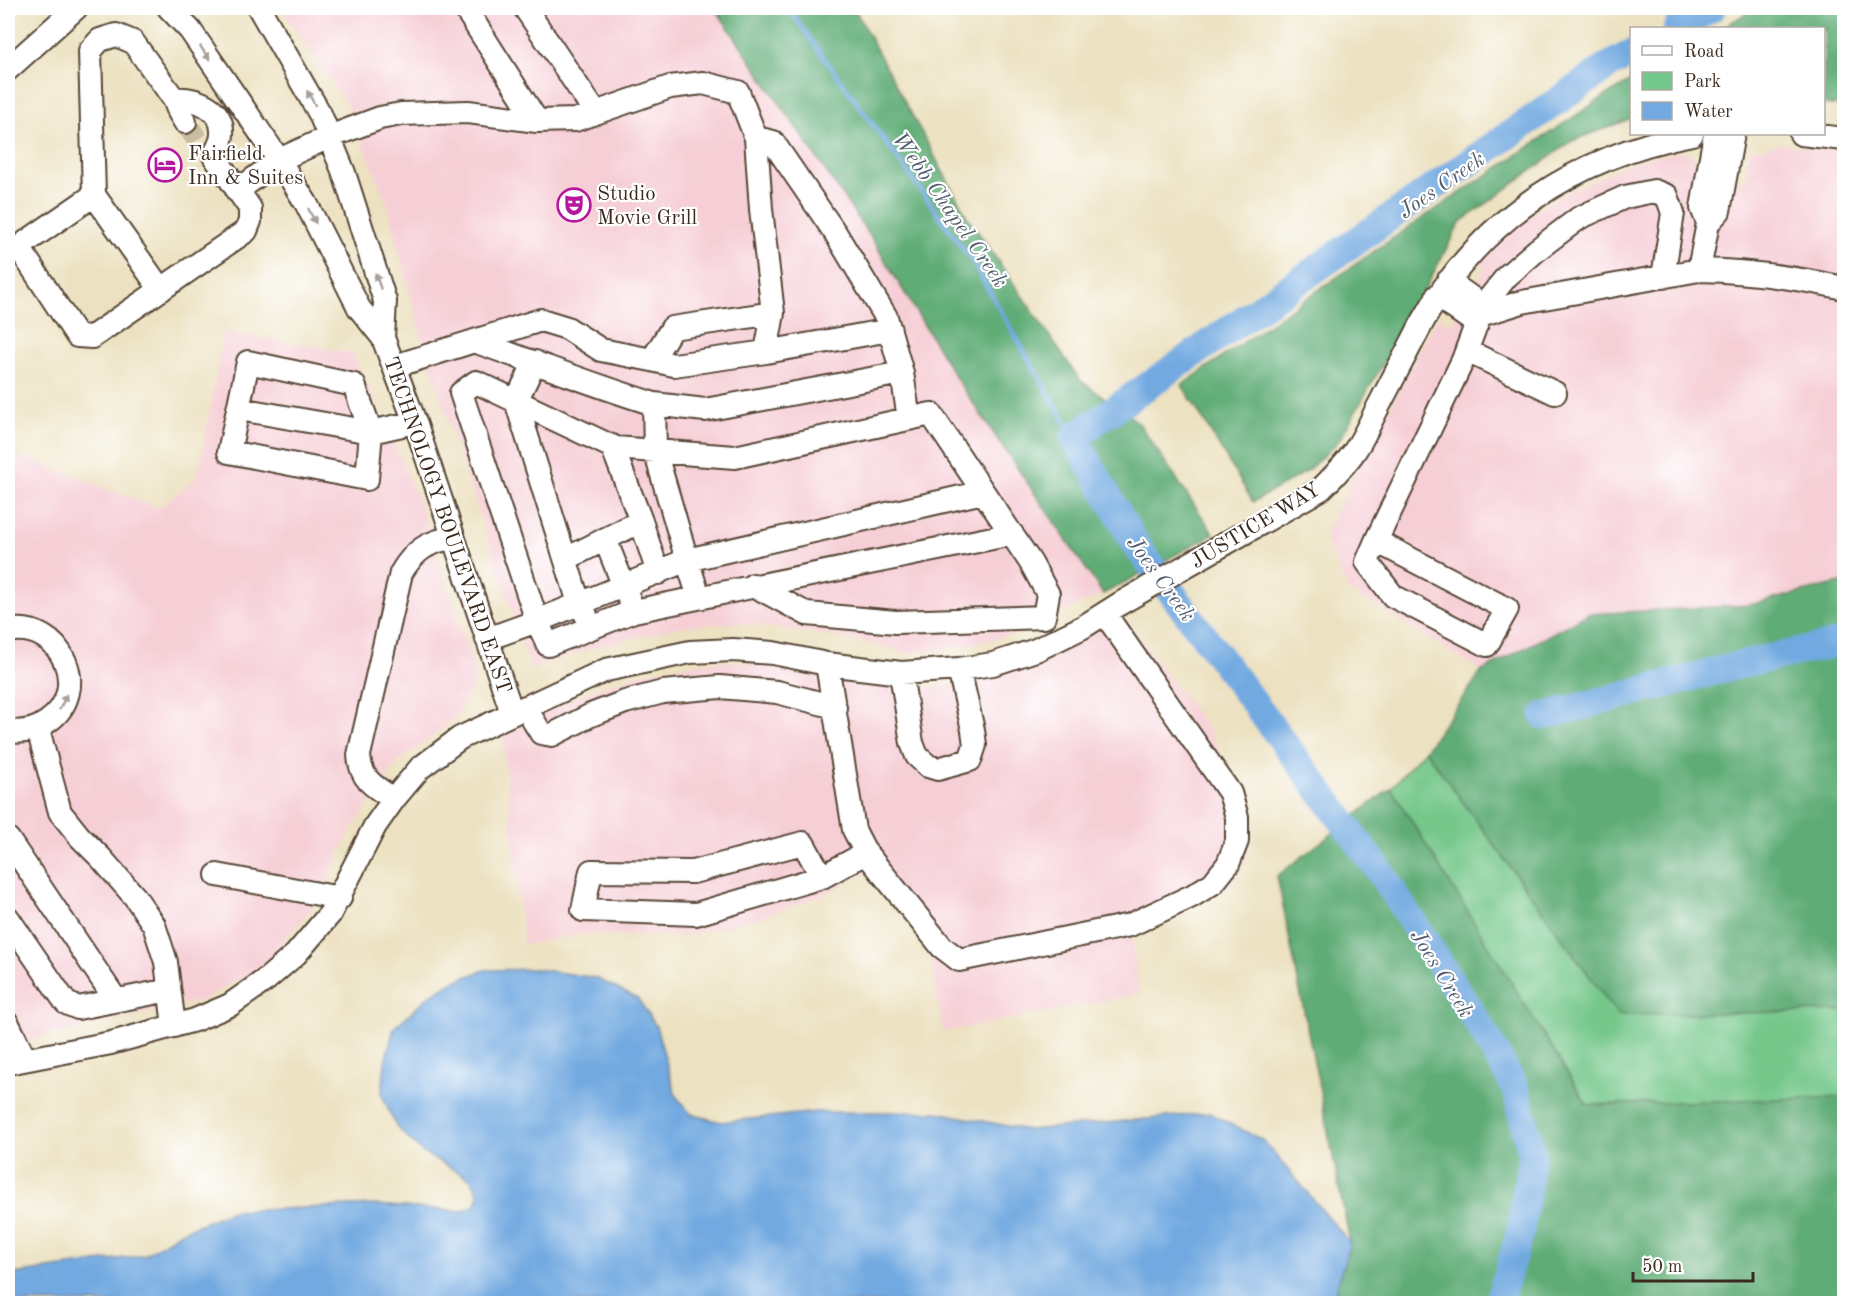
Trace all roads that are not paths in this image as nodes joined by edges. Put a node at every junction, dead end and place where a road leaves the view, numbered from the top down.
1 (76, 8) edge
2 (169, 8) edge
3 (259, 8) edge
4 (465, 8) edge
5 (525, 8) edge
6 (8, 69) edge
7 (174, 99) junction
8 (596, 112) junction
9 (537, 121) junction
10 (185, 122) tunnel mouth
11 (1688, 135) edge
12 (1715, 135) edge
13 (1733, 135) edge
14 (1810, 135) edge
15 (329, 137) junction
16 (756, 138) junction
17 (1845, 139) edge
18 (279, 160) junction
19 (237, 190) junction
20 (94, 195) junction
21 (1708, 223) junction
22 (1699, 270) junction
23 (1663, 277) junction
24 (1845, 288) edge
25 (1443, 289) junction
26 (161, 290) junction
27 (773, 313) junction
28 (1480, 315) junction
29 (890, 330) junction
30 (383, 338) junction
31 (474, 341) junction
32 (1467, 351) junction
33 (766, 352) junction
34 (652, 360) junction
35 (535, 362) junction
36 (394, 366) junction
37 (902, 373) junction
38 (1555, 393) dead end
39 (516, 401) junction
40 (654, 404) junction
41 (239, 409) junction
42 (909, 419) junction
43 (415, 422) junction
44 (371, 432) junction
45 (612, 446) junction
46 (655, 451) junction
47 (983, 492) junction
48 (641, 521) junction
49 (1012, 534) junction
50 (453, 537) junction
51 (605, 539) junction
52 (1376, 541) junction
53 (566, 559) junction
54 (687, 560) junction
55 (658, 573) junction
56 (624, 585) junction
57 (753, 585) junction
58 (699, 597) junction
59 (579, 603) junction
60 (1113, 608) junction
61 (634, 610) junction
62 (537, 621) junction
63 (592, 627) junction
64 (8, 631) edge
65 (487, 639) junction
66 (653, 659) junction
67 (827, 664) junction
68 (959, 669) junction
69 (901, 673) junction
70 (663, 692) junction
71 (835, 707) junction
72 (518, 710) junction
73 (38, 729) junction
74 (8, 731) edge
75 (394, 799) junction
76 (8, 839) edge
77 (866, 853) junction
78 (217, 875) dead end
79 (822, 877) junction
80 (340, 898) junction
81 (8, 918) edge
82 (169, 990) junction
83 (116, 1000) junction
84 (8, 1024) edge
85 (174, 1026) junction
86 (16, 1061) edge

1 - 6 street
2 -> 18 street, TECHNOLOGY BOULEVARD EAST
15 -> 3 street, TECHNOLOGY BOULEVARD EAST
4 - 9 street
5 - 8 street
7 - 10 street
7 - 19 street
7 - 20 street
8 - 9 street
8 - 16 street
9 - 15 street
11 - 25 street, JUSTICE WAY
12 - 21 street
13 - 21 street
14 - 17 street
15 - 18 street
30 -> 15 street, TECHNOLOGY BOULEVARD EAST
16 - 27 street
16 - 29 street
18 - 19 street
18 -> 30 street, TECHNOLOGY BOULEVARD EAST
19 - 26 street
20 - 26 street
20 - 26 street
21 - 22 street
22 - 23 street
22 - 24 street
23 - 28 street
23 - 28 street
25 - 28 street
25 - 60 street, JUSTICE WAY
27 - 33 street
27 - 34 street
28 - 32 street
29 - 33 street
29 - 37 street
30 - 36 street, TECHNOLOGY BOULEVARD EAST
31 - 34 street
31 - 35 street
31 - 36 street
32 - 38 street
32 - 52 street
33 - 34 street
35 - 39 street
35 - 40 street
36 - 43 street, TECHNOLOGY BOULEVARD EAST
37 - 40 street
37 - 42 street
39 - 45 street
39 - 53 street
39 - 62 street
40 - 46 street
41 - 44 street
41 - 44 street
41 - 44 street
42 - 46 street
42 - 47 street
43 - 44 street
43 - 50 street, TECHNOLOGY BOULEVARD EAST
45 - 46 street
45 - 48 street
46 - 54 street
47 - 49 street
47 - 54 street
48 - 51 street
48 - 55 street
49 - 57 street
49 - 57 street
50 - 65 street, TECHNOLOGY BOULEVARD EAST
50 - 75 street
51 - 53 street
51 - 56 street
52 - 52 street
53 - 59 street
54 - 55 street
54 - 58 street
55 - 56 street
56 - 59 street
56 - 61 street
57 - 58 street
58 - 61 street
59 - 62 street
59 - 63 street
60 - 68 street, JUSTICE WAY
60 - 77 street
61 - 63 street
62 - 63 street
62 - 65 street
73 -> 64 street
65 - 72 street, TECHNOLOGY BOULEVARD EAST
66 - 67 street, JUSTICE WAY
66 - 70 street
66 - 72 street, JUSTICE WAY
67 - 69 street, JUSTICE WAY
67 - 71 street
68 - 69 street, JUSTICE WAY
68 - 69 street
70 - 71 street
70 - 72 street, TECHNOLOGY BOULEVARD EAST
71 - 77 street
72 - 75 street, JUSTICE WAY
73 - 74 street
73 - 82 street
75 - 80 street, JUSTICE WAY
76 - 83 street
77 - 79 street
78 - 80 street
79 - 79 street
80 - 85 street, JUSTICE WAY
81 - 83 street
82 - 83 street
82 - 85 street
84 - 86 street
85 - 86 street, JUSTICE WAY

